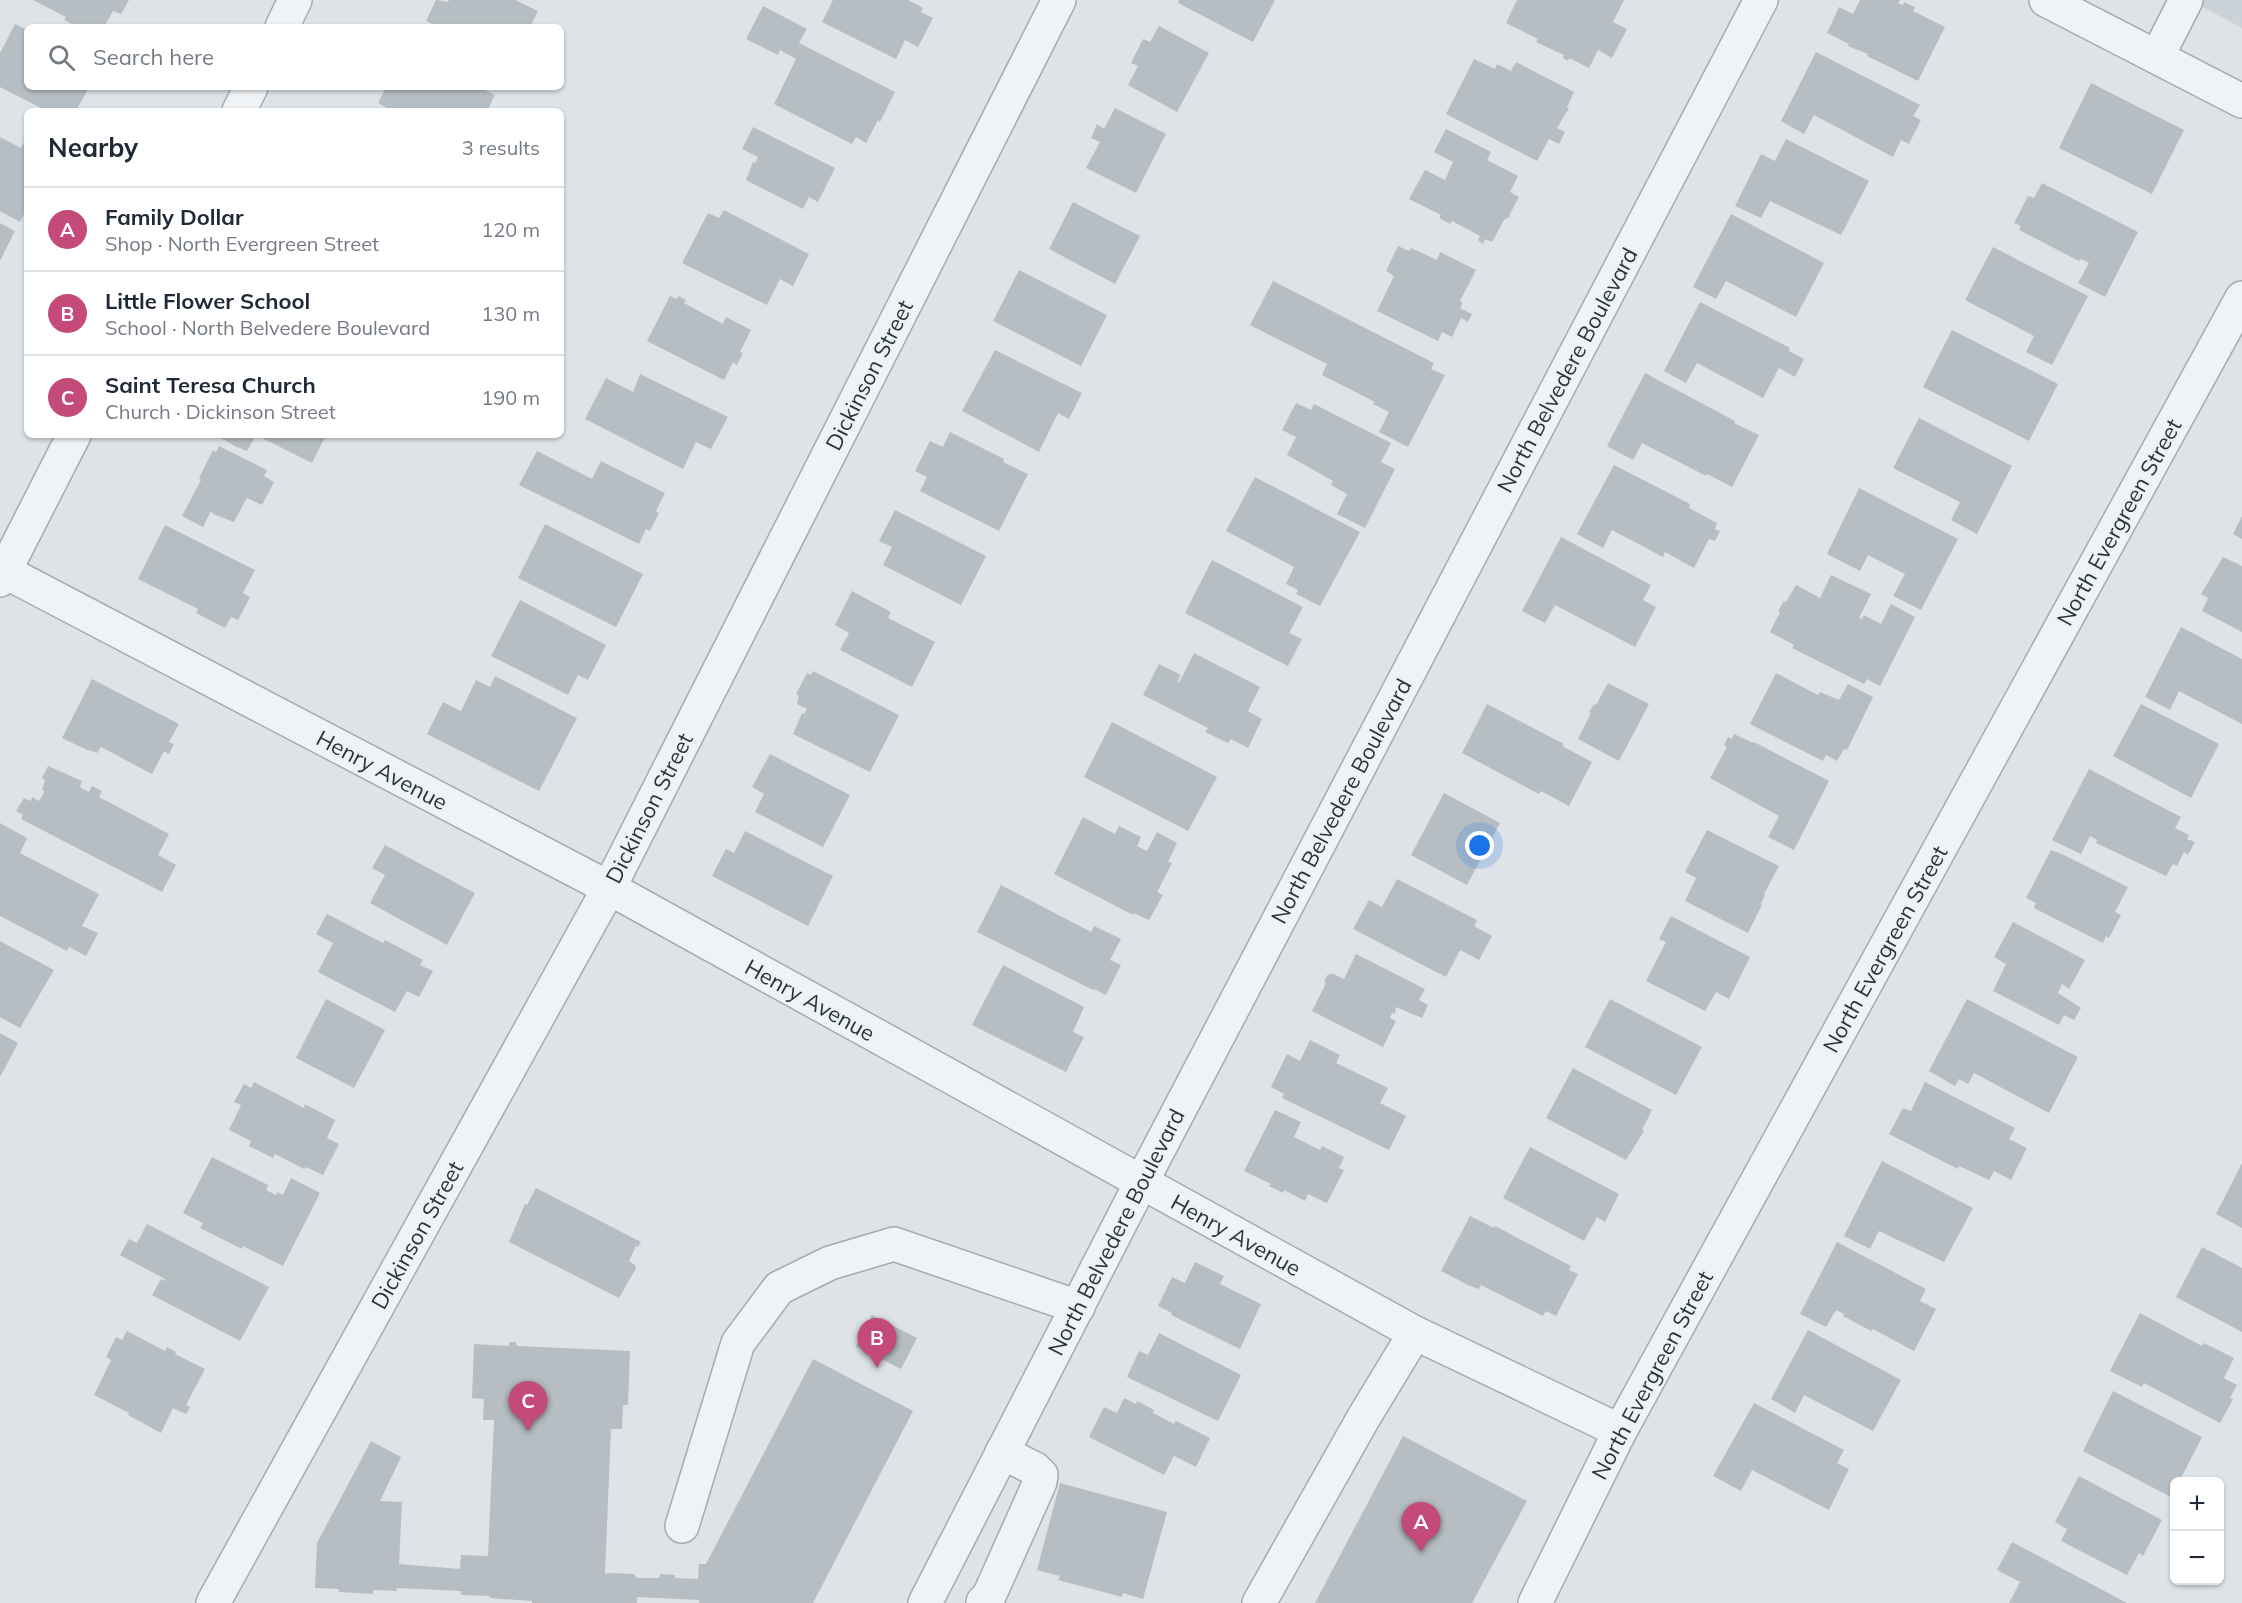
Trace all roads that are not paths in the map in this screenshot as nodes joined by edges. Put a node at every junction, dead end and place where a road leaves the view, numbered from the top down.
1 (295, 0) edge
2 (1059, 0) edge
3 (1761, 0) edge
4 (2046, 0) edge
5 (2186, 0) edge
6 (283, 24) edge
7 (2157, 57) junction
8 (250, 90) edge
9 (2242, 101) edge
10 (240, 108) edge
11 (2242, 298) edge
12 (72, 438) edge
13 (1, 574) edge
14 (609, 888) junction
15 (1141, 1183) junction
16 (1078, 1307) junction
17 (1415, 1333) junction
18 (1620, 1431) junction
19 (1002, 1452) junction
20 (682, 1526) dead end
21 (929, 1594) edge
22 (213, 1603) edge
23 (984, 1603) edge
24 (1259, 1603) edge
25 (1534, 1603) edge

1 - 6 street
2 - 14 street, Dickinson Street
3 - 15 street, North Belvedere Boulevard
4 - 7 street
5 - 7 street
7 - 9 street
8 - 10 street
11 - 18 street, North Evergreen Street
12 - 13 street
13 - 14 street, Henry Avenue
14 - 15 street, Henry Avenue
14 - 22 street, Dickinson Street
15 - 16 street, North Belvedere Boulevard
15 - 17 street, Henry Avenue
16 - 19 street, North Belvedere Boulevard
16 - 20 street
17 - 18 street, Henry Avenue
17 - 24 street
18 - 25 street, North Evergreen Street
19 - 21 street, North Belvedere Boulevard
19 - 23 street
21 - 23 street

